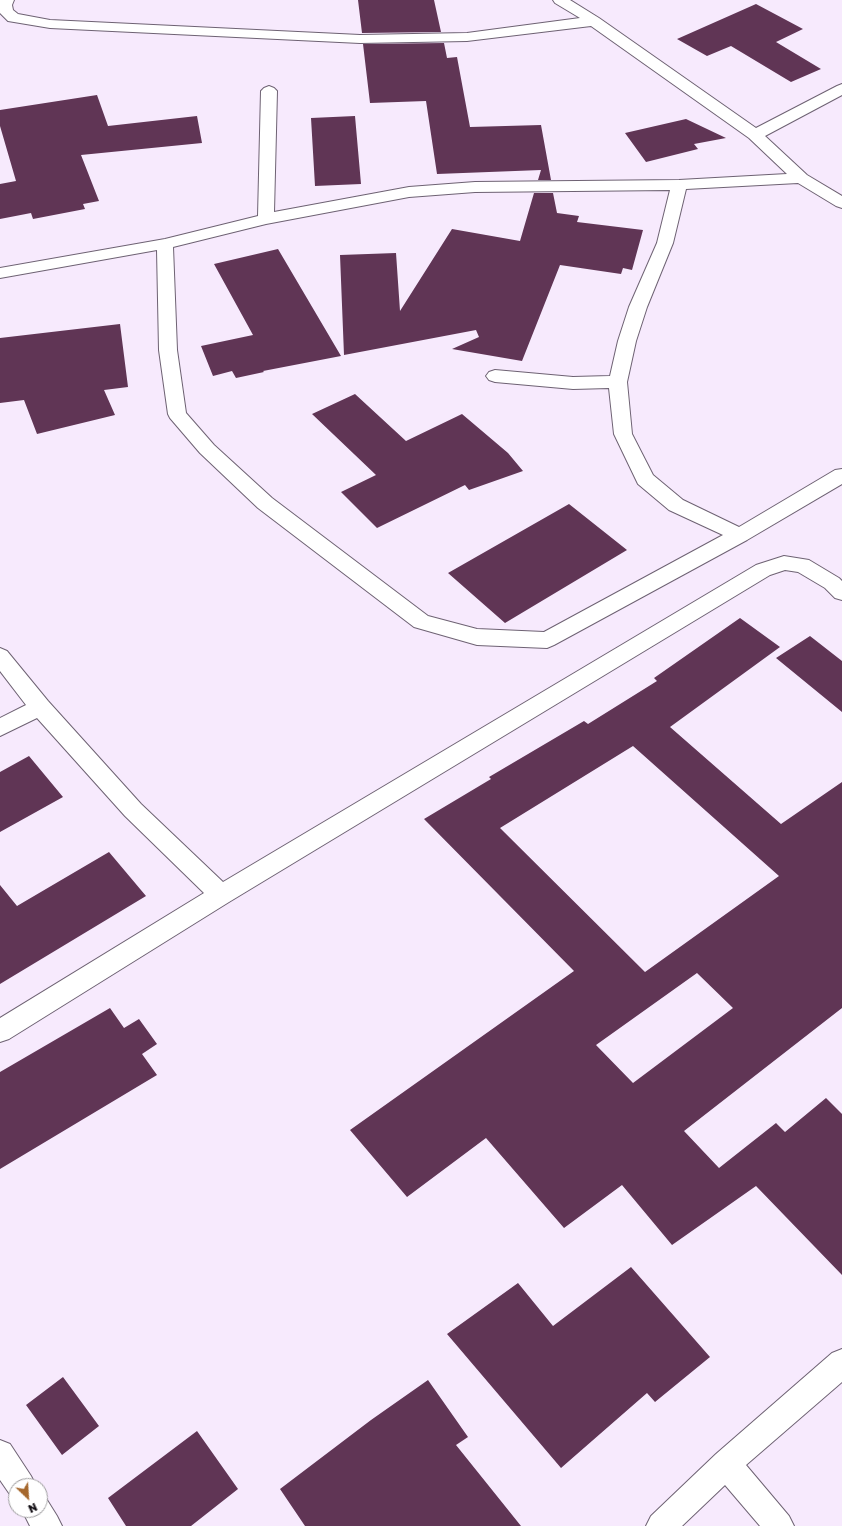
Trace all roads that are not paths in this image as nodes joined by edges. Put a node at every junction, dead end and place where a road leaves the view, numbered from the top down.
1 (7, 0) edge
2 (560, 0) edge
3 (594, 21) junction
4 (842, 89) edge
5 (269, 91) dead end
6 (755, 135) junction
7 (801, 178) junction
8 (679, 185) junction
9 (842, 203) edge
10 (266, 219) junction
11 (164, 244) junction
12 (0, 273) edge
13 (495, 376) dead end
14 (618, 382) junction
15 (842, 475) edge
16 (740, 535) junction
17 (842, 593) edge
18 (0, 656) edge
19 (40, 707) junction
20 (0, 728) edge
21 (221, 895) junction
22 (0, 1031) edge
23 (842, 1363) edge
24 (0, 1454) edge
25 (726, 1464) junction
26 (16, 1478) edge
27 (661, 1526) edge
28 (779, 1526) edge

1 - 3 street
2 - 3 street
3 - 6 street
4 - 6 street
5 - 10 street
6 - 7 street
7 - 8 street
7 - 9 street
8 - 10 street
8 - 14 street
10 - 11 street
11 - 12 street
11 - 16 street
13 - 14 street
14 - 16 street
15 - 16 street
17 - 21 street
18 - 19 street
19 - 20 street
19 - 21 street
21 - 22 street
23 - 25 street
24 - 26 street
25 - 27 street
25 - 28 street

